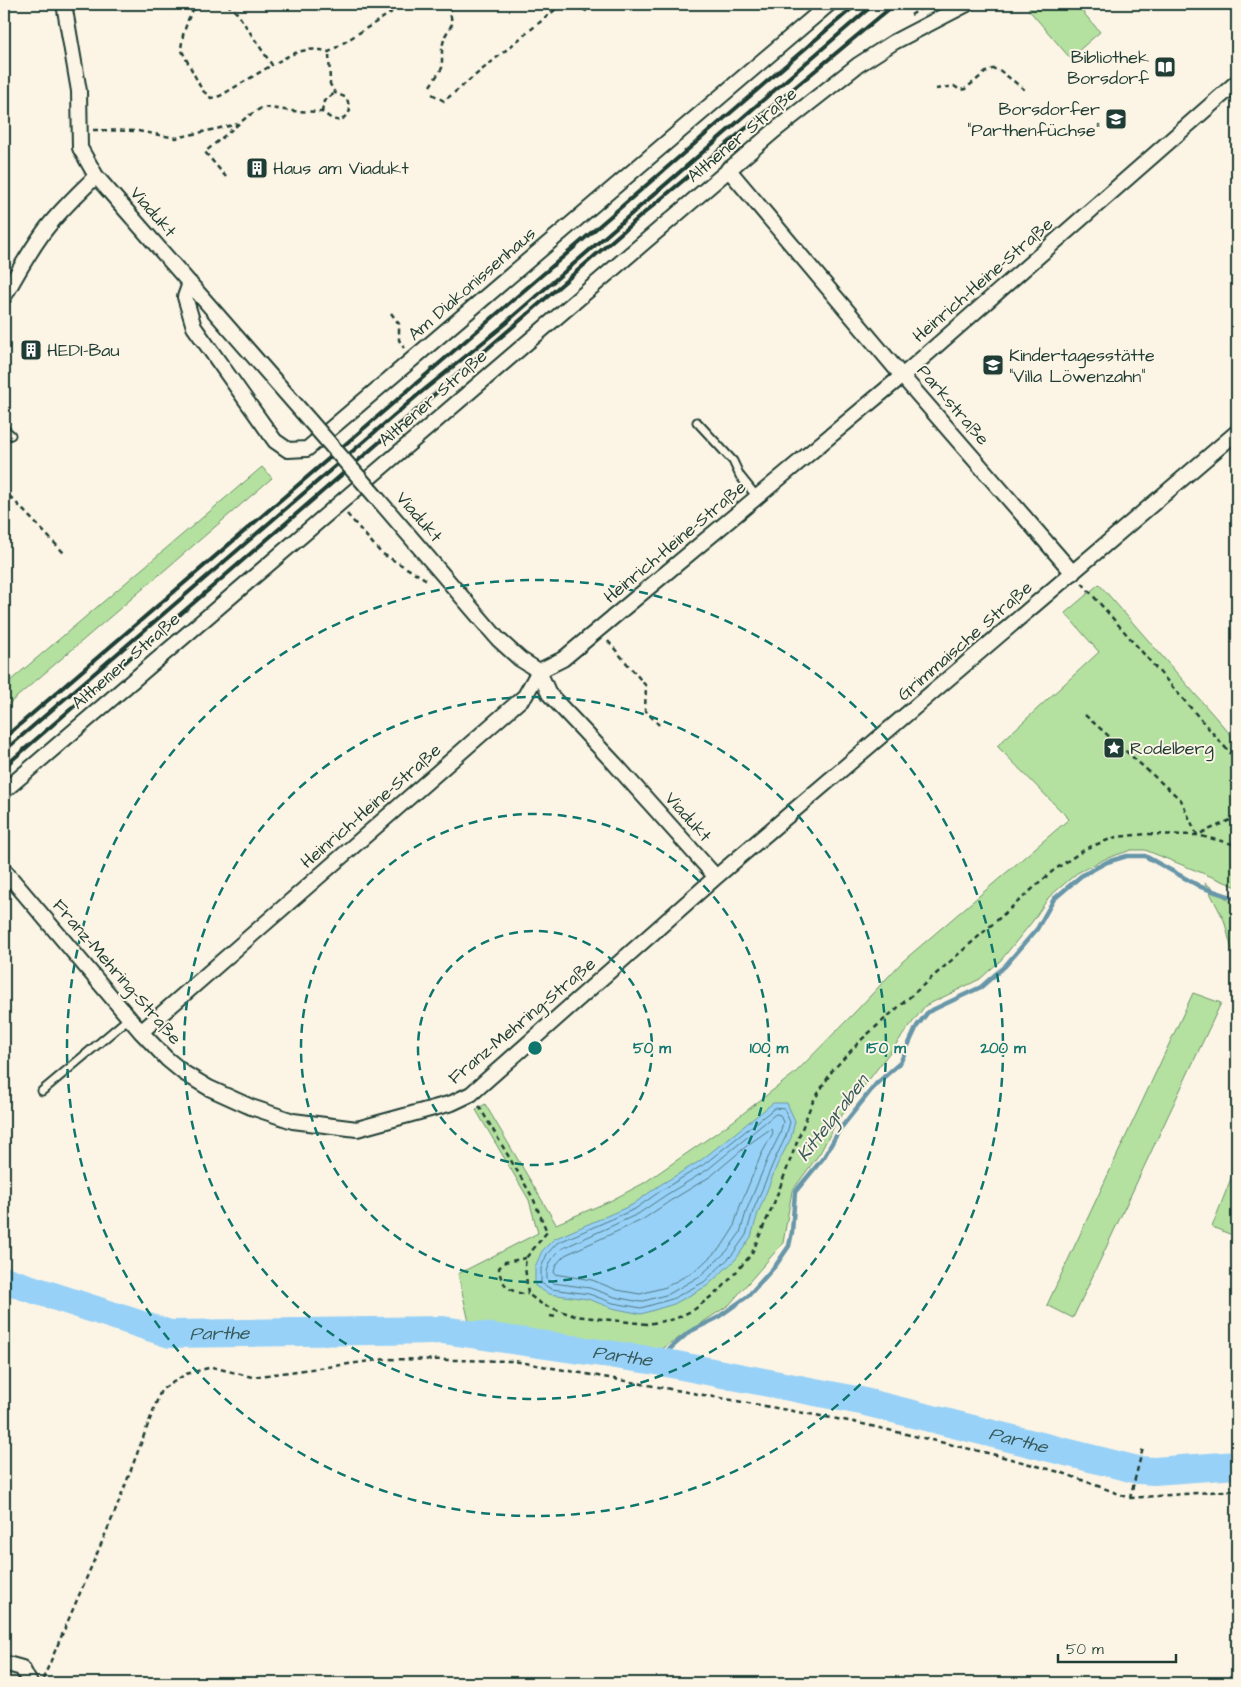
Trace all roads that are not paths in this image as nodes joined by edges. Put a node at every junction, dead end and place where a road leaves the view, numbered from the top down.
1 (64, 4) edge
2 (829, 4) edge
3 (967, 4) edge
4 (1237, 82) edge
5 (728, 169) junction
6 (96, 176) junction
7 (190, 283) junction
8 (4, 297) edge
9 (902, 376) junction
10 (697, 422) dead end
11 (4, 429) edge
12 (1237, 432) edge
13 (11, 435) dead end
14 (757, 497) junction
15 (1073, 573) junction
16 (539, 671) junction
17 (4, 791) edge
18 (4, 870) edge
19 (716, 877) junction
20 (129, 1018) junction
21 (141, 1032) junction
22 (42, 1091) dead end
23 (4, 1663) edge
24 (30, 1683) edge

1 - 6 street, Viadukt
2 - 7 street, Am Diakonissenhaus
3 - 5 street, Althener Straße
4 - 9 street, Heinrich-Heine-Straße
5 - 9 street, Parkstraße
5 - 17 street, Althener Straße
6 - 7 street, Viadukt
6 - 8 street
7 - 16 street, Viadukt, bridge
9 - 14 street, Heinrich-Heine-Straße
9 - 15 street, Parkstraße
10 - 14 lane
11 - 13 lane
12 - 15 street, Grimmaische Straße
14 - 16 street, Heinrich-Heine-Straße
15 - 19 street, Grimmaische Straße
16 - 19 street, Viadukt
16 - 21 street, Heinrich-Heine-Straße
18 - 20 street, Franz-Mehring-Straße
19 - 21 street, Franz-Mehring-Straße
20 - 21 street, Franz-Mehring-Straße
20 - 22 lane
23 - 24 street

